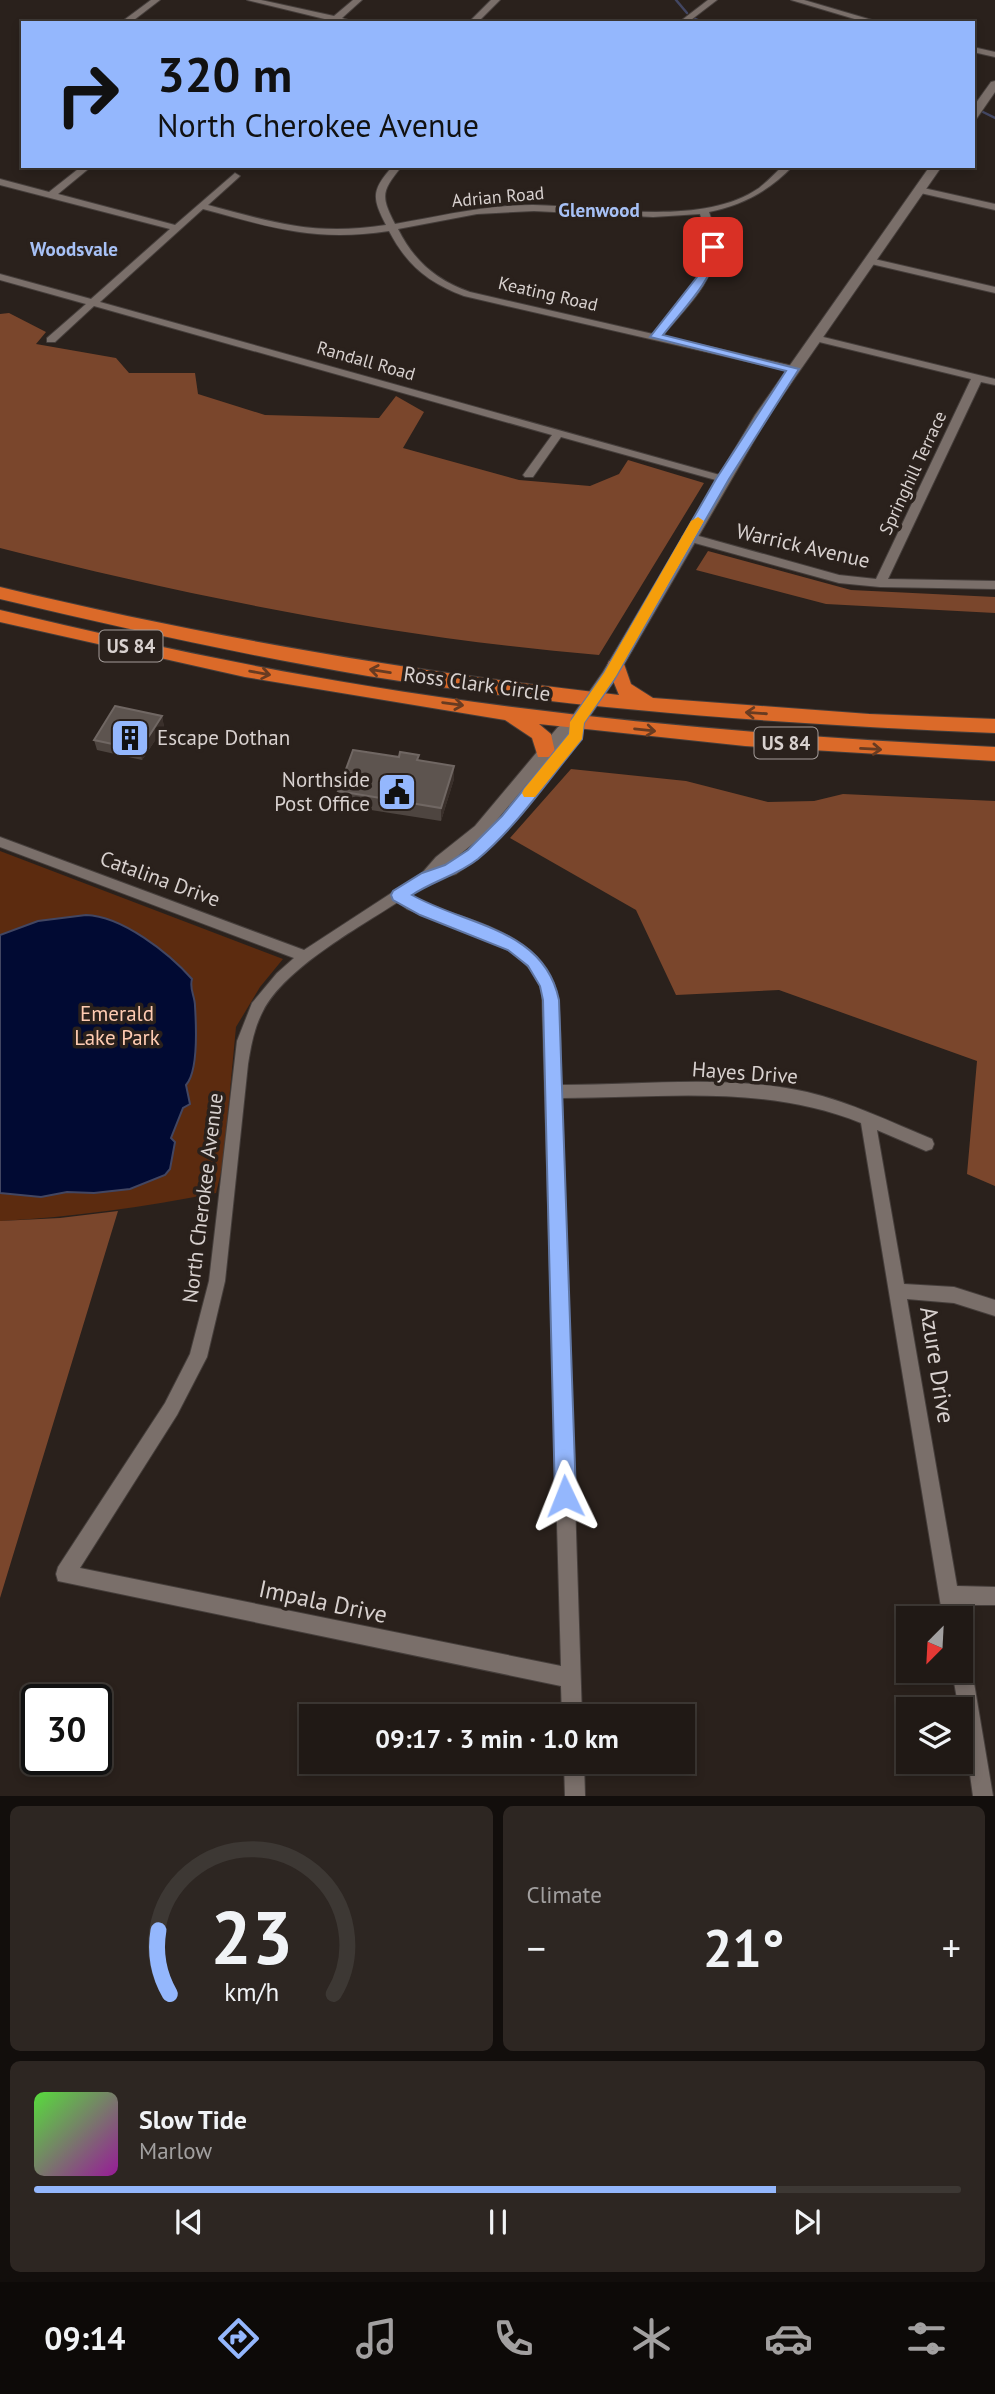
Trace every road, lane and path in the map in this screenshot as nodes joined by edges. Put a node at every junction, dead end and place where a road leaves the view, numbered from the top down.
1 (156, 0) edge
2 (251, 0) edge
3 (359, 0) edge
4 (496, 0) edge
5 (713, 0) edge
6 (795, 0) edge
7 (336, 19) junction
8 (127, 21) edge
9 (344, 21) edge
10 (474, 21) edge
11 (685, 21) edge
12 (866, 21) edge
13 (975, 50) edge
14 (995, 55) edge
15 (995, 84) edge
16 (975, 112) edge
17 (85, 168) edge
18 (396, 168) edge
19 (787, 168) edge
20 (935, 168) edge
21 (235, 176) dead end
22 (0, 182) edge
23 (919, 190) junction
24 (51, 195) junction
25 (201, 206) junction
26 (995, 207) edge
27 (704, 211) junction
28 (391, 226) junction
29 (177, 228) junction
30 (870, 261) junction
31 (0, 277) edge
32 (995, 290) edge
33 (92, 303) junction
34 (656, 337) junction
35 (815, 338) junction
36 (51, 340) dead end
37 (793, 369) junction
38 (977, 377) junction
39 (995, 382) edge
40 (558, 433) junction
41 (529, 475) dead end
42 (723, 479) junction
43 (688, 537) junction
44 (880, 583) junction
45 (995, 585) edge
46 (0, 593) edge
47 (28, 601) junction
48 (6, 617) edge
49 (204, 640) junction
50 (193, 660) junction
51 (616, 666) junction
52 (594, 700) junction
53 (660, 707) junction
54 (499, 710) junction
55 (804, 717) junction
56 (577, 722) junction
57 (995, 726) edge
58 (804, 744) junction
59 (545, 752) junction
60 (995, 754) edge
61 (0, 842) edge
62 (427, 877) junction
63 (399, 895) junction
64 (305, 956) junction
65 (554, 1092) junction
66 (868, 1121) junction
67 (926, 1144) dead end
68 (898, 1291) junction
69 (995, 1308) edge
70 (65, 1574) joint
71 (949, 1595) junction
72 (995, 1596) edge
73 (951, 1606) edge
74 (571, 1678) junction
75 (964, 1684) edge
76 (572, 1704) edge
77 (574, 1774) edge
78 (575, 1796) edge
79 (983, 1796) edge

1 - 8 street
2 - 7 street
3 - 7 street
4 - 10 street
5 - 11 street
6 - 12 street
7 - 9 street
13 - 14 street
15 - 16 street
17 - 24 street
18 - 28 street, Keating Road
19 - 27 street, Adrian Road
20 - 23 street, North Cherokee Avenue
21 - 25 street
22 - 24 street
23 - 26 street
23 - 30 street, North Cherokee Avenue
24 - 29 street
25 - 28 street, Adrian Road
25 - 29 street
27 - 28 street, Adrian Road
27 - 34 street
28 - 34 street, Keating Road
29 - 33 street
30 - 32 street
30 - 35 street, North Cherokee Avenue
31 - 33 street, Randall Road
33 - 36 street
33 - 40 street, Randall Road
34 - 37 street, Keating Road
35 - 37 street, North Cherokee Avenue
35 - 38 street
37 - 42 street, North Cherokee Avenue
38 - 39 street
38 - 44 street, Springhill Terrace
40 - 41 street
40 - 42 street, Randall Road
42 - 43 street, North Cherokee Avenue
43 - 44 street, Warrick Avenue
43 - 51 street, North Cherokee Avenue
44 - 45 street, Warrick Avenue
46 - 47 highway, Ross Clark Circle / US 84
47 - 48 highway
47 - 49 highway, Ross Clark Circle / US 84
48 - 50 highway, Ross Clark Circle / US 84
49 - 50 highway
52 -> 49 highway, Ross Clark Circle / US 84
50 -> 54 highway, Ross Clark Circle / US 84
51 - 52 street, North Cherokee Avenue
51 - 53 highway
52 - 53 highway, Ross Clark Circle / US 84
52 - 56 street, North Cherokee Avenue
55 -> 53 highway, Ross Clark Circle / US 84
54 - 56 highway, Ross Clark Circle / US 84
54 - 59 highway
55 - 57 highway, Ross Clark Circle / US 84
55 - 58 highway
56 -> 58 highway, Ross Clark Circle / US 84
56 - 59 street, North Cherokee Avenue
56 - 62 street, North Cherokee Avenue
58 -> 60 highway, Ross Clark Circle / US 84
59 - 62 street, North Cherokee Avenue
61 - 64 street, Catalina Drive
62 - 63 street, North Cherokee Avenue
63 - 64 street, North Cherokee Avenue
63 - 65 street
64 - 70 street, North Cherokee Avenue
65 - 66 street, Hayes Drive
65 - 74 street
66 - 67 street, Hayes Drive
66 - 68 street, Azure Drive
68 - 69 street
68 - 71 street, Azure Drive
70 - 74 street, Impala Drive
71 - 72 street
71 - 73 street, Azure Drive
74 - 76 street
75 - 79 street
77 - 78 street

